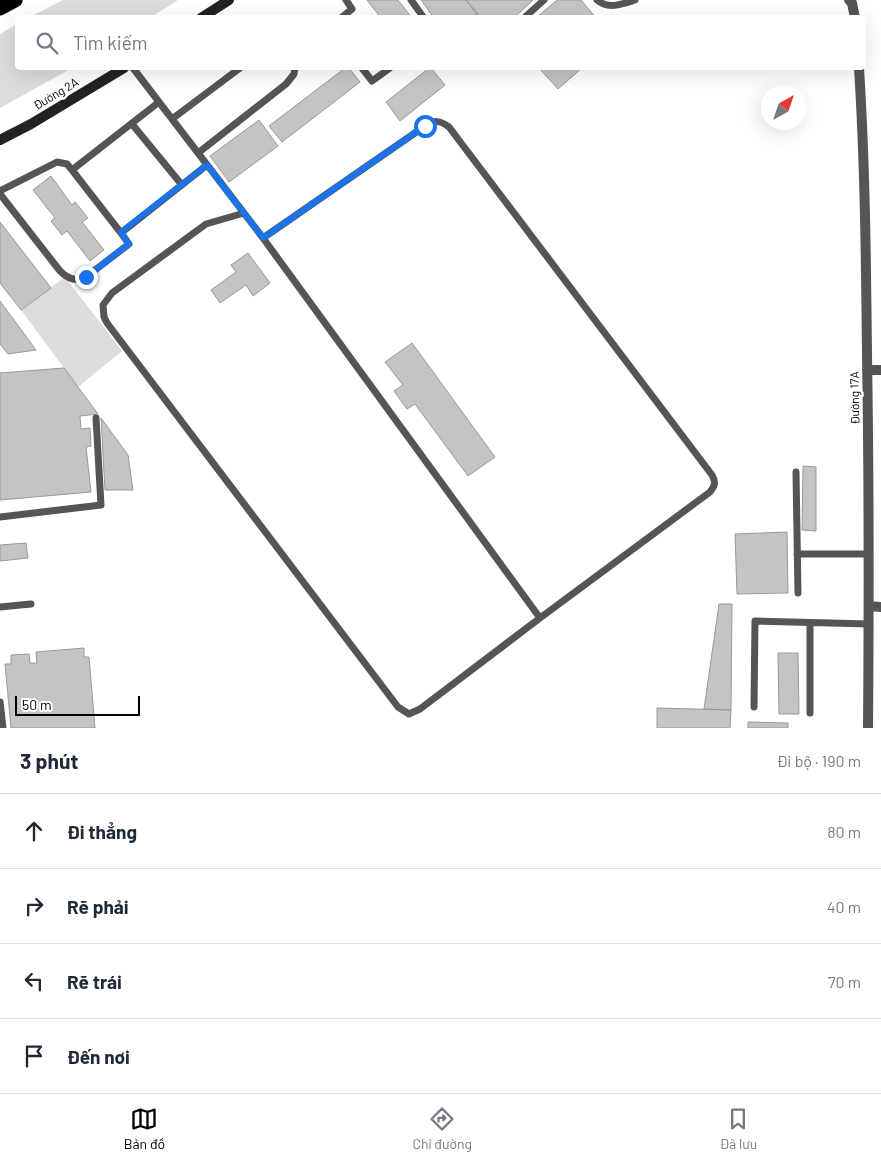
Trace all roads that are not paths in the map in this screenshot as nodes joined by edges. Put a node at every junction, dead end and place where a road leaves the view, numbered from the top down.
1 (15, 0) edge
2 (229, 0) edge
3 (346, 0) edge
4 (411, 0) edge
5 (544, 0) edge
6 (597, 0) edge
7 (635, 0) edge
8 (849, 0) edge
9 (0, 8) edge
10 (206, 15) edge
11 (345, 15) edge
12 (422, 15) edge
13 (527, 15) edge
14 (854, 15) edge
15 (121, 70) edge
16 (135, 70) edge
17 (237, 70) edge
18 (295, 70) edge
19 (364, 70) edge
20 (387, 70) edge
21 (859, 70) edge
22 (159, 102) junction
23 (172, 119) junction
24 (132, 124) junction
25 (0, 140) edge
26 (198, 153) junction
27 (207, 165) junction
28 (72, 170) junction
29 (182, 185) junction
30 (0, 192) edge
31 (244, 213) junction
32 (121, 232) junction
33 (263, 238) junction
34 (867, 370) junction
35 (881, 370) edge
36 (96, 418) dead end
37 (796, 472) dead end
38 (0, 517) edge
39 (797, 554) junction
40 (869, 554) junction
41 (798, 593) dead end
42 (31, 604) dead end
43 (869, 606) junction
44 (0, 607) edge
45 (881, 607) edge
46 (540, 618) junction
47 (810, 623) junction
48 (869, 624) junction
49 (0, 702) edge
50 (754, 708) dead end
51 (810, 713) dead end
52 (3, 728) edge
53 (868, 728) edge

1 - 9 highway
2 - 10 street
3 - 11 lane
4 - 12 lane
5 - 13 lane
6 - 7 lane
8 - 14 street
15 - 25 street, Đường 2A
16 - 22 lane
17 - 23 lane
18 - 26 lane
19 - 20 lane
21 - 34 street, Đường 17A
22 - 23 lane
22 - 24 lane
23 - 26 lane
24 - 28 lane
24 - 29 lane
26 - 27 lane
27 - 29 lane
27 - 31 lane
28 - 30 lane
28 - 32 lane
29 - 32 lane
30 - 32 lane
31 - 33 lane
31 - 46 lane
33 - 46 lane
33 - 46 lane
34 - 35 street
34 - 40 street, Đường 17A
36 - 38 lane
37 - 39 lane
39 - 40 lane
39 - 41 lane
40 - 43 street, Đường 17A
42 - 44 lane
43 - 45 street
43 - 48 street, Đường 17A
47 - 48 lane
47 - 50 lane
47 - 51 lane
48 - 53 street, Đường 17A
49 - 52 lane

